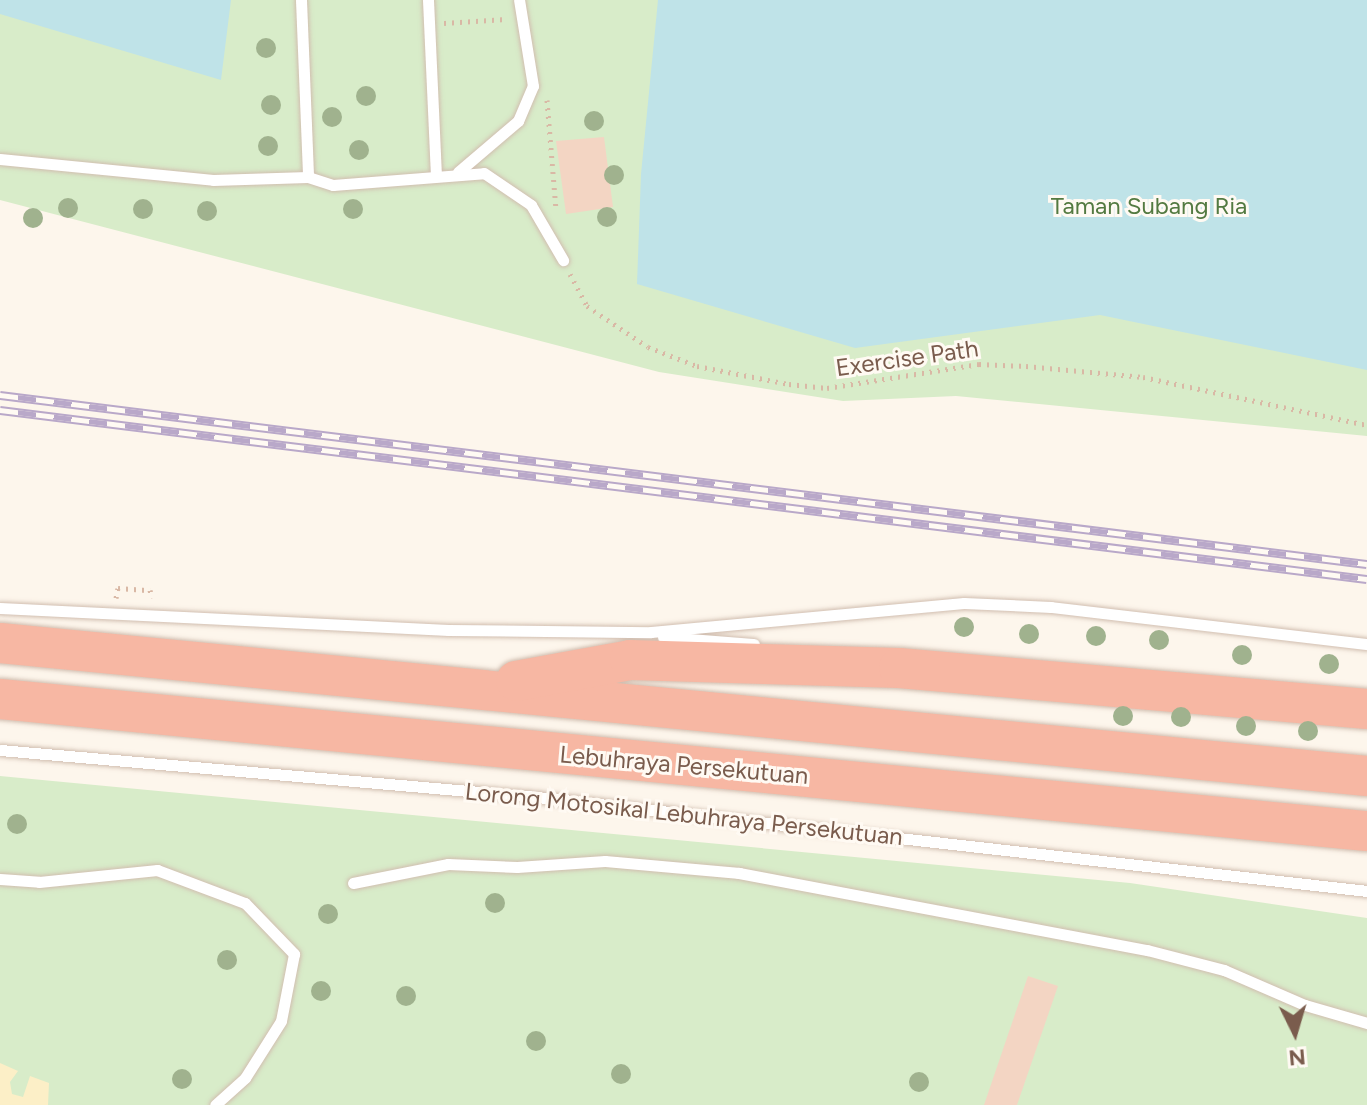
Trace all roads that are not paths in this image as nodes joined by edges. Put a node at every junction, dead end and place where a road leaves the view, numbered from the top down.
1 (301, 0) edge
2 (428, 0) edge
3 (519, 0) edge
4 (0, 159) edge
5 (458, 172) junction
6 (436, 174) junction
7 (308, 177) junction
8 (563, 260) road end
9 (0, 608) edge
10 (607, 632) junction
11 (0, 643) edge
12 (1367, 644) edge
13 (763, 645) dead end
14 (834, 652) dead end
15 (899, 668) junction
16 (473, 690) junction
17 (0, 699) edge
18 (1367, 709) edge
19 (0, 750) edge
20 (1367, 776) edge
21 (1367, 831) edge
22 (0, 879) edge
23 (353, 883) dead end
24 (1367, 891) edge
25 (1367, 1023) edge
26 (215, 1105) edge

1 - 7 lane
2 - 6 lane
3 - 5 lane
4 - 7 lane
5 - 6 lane
5 - 8 lane
6 - 7 lane
9 - 10 lane
10 - 12 lane
10 - 13 lane
11 - 16 highway
14 - 15 lane
15 - 16 highway
15 - 18 highway
16 - 20 highway
17 - 21 highway, Lebuhraya Persekutuan
19 - 24 lane, Lorong Motosikal Lebuhraya Persekutuan
22 - 26 lane
23 - 25 lane

